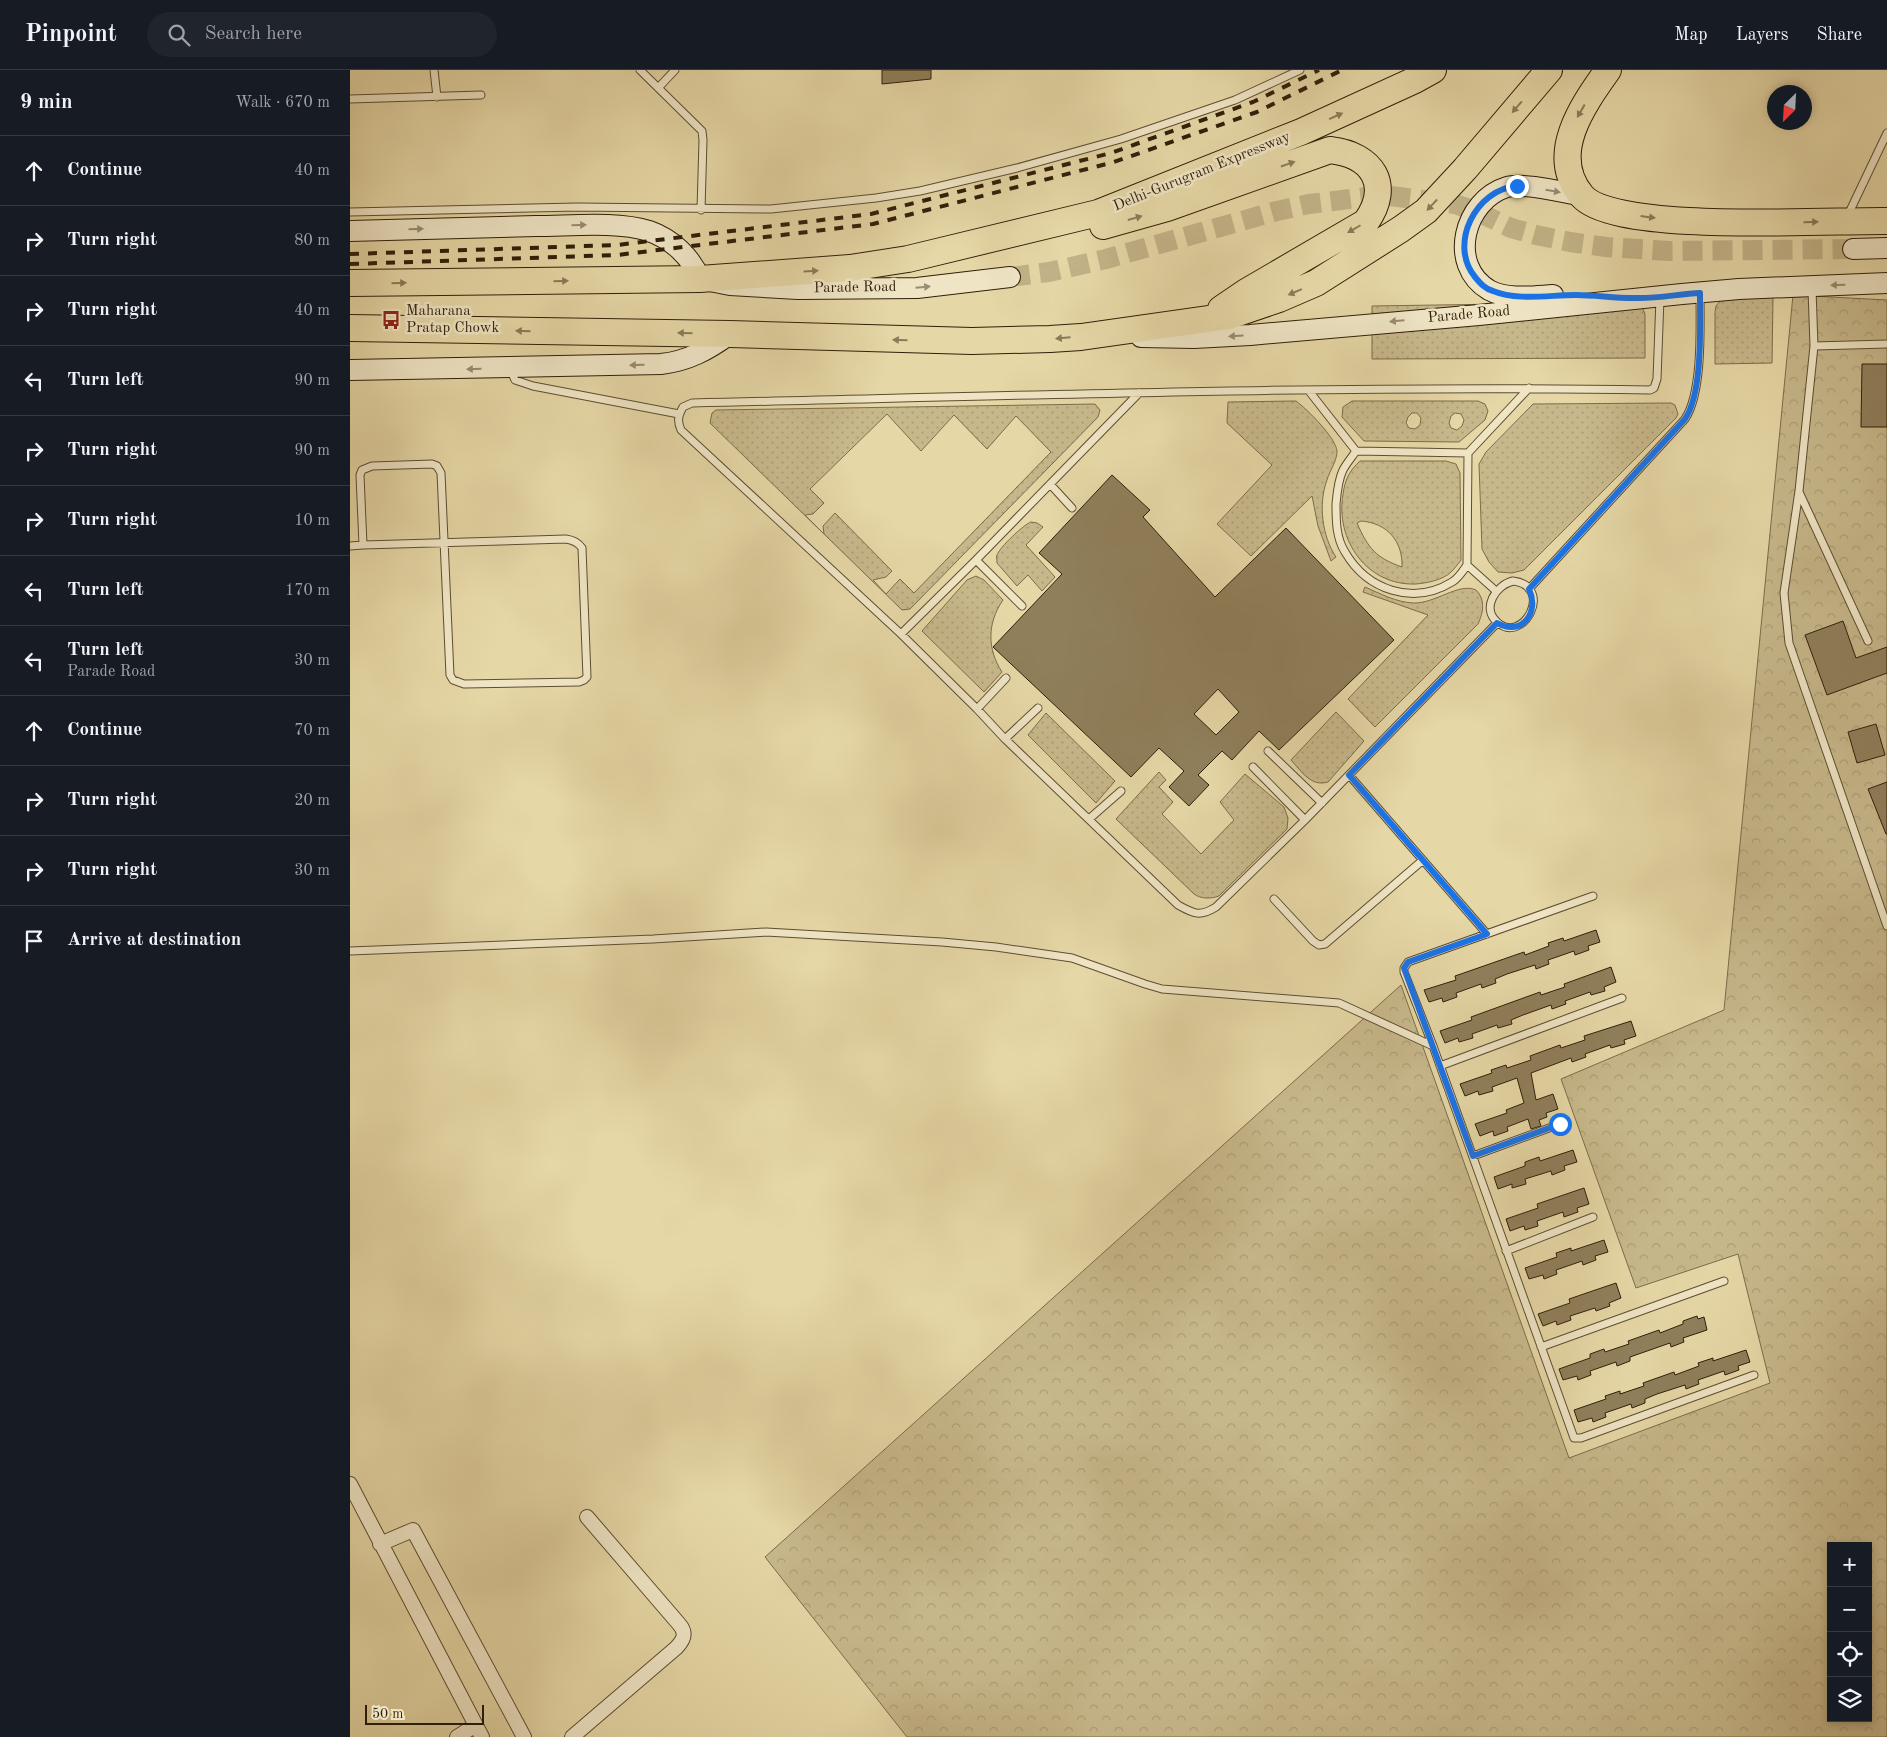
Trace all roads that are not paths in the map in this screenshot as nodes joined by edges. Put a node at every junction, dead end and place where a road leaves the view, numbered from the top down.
1 (434, 70) edge
2 (640, 70) edge
3 (675, 70) edge
4 (1300, 70) edge
5 (1434, 70) edge
6 (1549, 70) edge
7 (1608, 70) edge
8 (659, 87) junction
9 (481, 96) dead end
10 (437, 97) junction
11 (350, 99) edge
12 (1887, 133) edge
13 (1582, 196) junction
14 (701, 210) junction
15 (350, 212) edge
16 (1887, 221) edge
17 (1844, 222) junction
18 (350, 231) edge
19 (972, 244) junction
20 (1887, 248) edge
21 (1853, 249) tunnel mouth
22 (1010, 277) tunnel mouth
23 (700, 279) junction
24 (350, 283) edge
25 (1887, 283) edge
26 (1812, 286) junction
27 (1700, 293) junction
28 (1660, 296) junction
29 (1640, 298) junction
30 (1207, 320) junction
31 (350, 328) edge
32 (730, 334) junction
33 (1111, 334) junction
34 (1887, 344) edge
35 (1814, 346) junction
36 (509, 368) junction
37 (350, 370) edge
38 (1529, 388) junction
39 (1309, 391) junction
40 (1139, 392) junction
41 (680, 414) junction
42 (1356, 451) junction
43 (1468, 452) junction
44 (1050, 484) junction
45 (1799, 492) junction
46 (1072, 508) dead end
47 (444, 543) junction
48 (363, 545) junction
49 (350, 546) edge
50 (976, 560) junction
51 (1467, 565) junction
52 (1529, 589) junction
53 (1496, 591) junction
54 (1022, 606) dead end
55 (1497, 623) junction
56 (901, 634) junction
57 (1868, 641) dead end
58 (1006, 678) dead end
59 (1038, 708) dead end
60 (977, 709) junction
61 (1005, 739) junction
62 (1268, 751) dead end
63 (1253, 768) dead end
64 (1349, 775) junction
65 (1121, 791) dead end
66 (1322, 803) junction
67 (1089, 819) junction
68 (1305, 820) junction
69 (1423, 860) junction
70 (1593, 896) dead end
71 (1274, 900) dead end
72 (1887, 926) edge
73 (1487, 934) junction
74 (350, 951) edge
75 (1622, 998) dead end
76 (1433, 1046) junction
77 (1440, 1066) junction
78 (1560, 1124) dead end
79 (1473, 1156) junction
80 (1593, 1217) dead end
81 (1506, 1251) junction
82 (1724, 1281) dead end
83 (1541, 1347) junction
84 (1754, 1374) dead end
85 (350, 1484) edge
86 (588, 1517) dead end
87 (380, 1544) junction
88 (479, 1731) edge
89 (457, 1737) edge
90 (524, 1737) edge
91 (572, 1737) edge

1 - 10 lane
2 - 8 lane
3 - 8 lane
4 - 14 lane
19 -> 5 highway, Delhi-Gurugram Expressway
6 -> 30 highway
7 -> 13 highway
8 - 14 lane
9 - 10 lane
10 - 11 lane
12 - 17 lane
13 -> 17 highway
29 -> 13 street
14 - 15 lane
16 - 17 highway
18 -> 23 street
23 -> 19 highway
19 -> 30 highway
20 - 21 street
23 -> 22 street, Parade Road
24 -> 23 highway
25 -> 26 street, Parade Road
26 - 27 street, Parade Road
26 - 35 lane
27 - 28 street, Parade Road
27 - 52 lane
28 - 29 street, Parade Road
28 - 38 lane
29 -> 33 street, Parade Road
30 - 33 highway
32 -> 31 highway
33 -> 32 highway
32 -> 36 street
34 - 35 lane
35 - 45 lane
36 -> 37 street
36 - 41 lane
38 - 39 lane
38 - 43 lane
39 - 40 lane
39 - 42 lane
40 - 41 lane
40 - 44 lane
41 - 56 lane
42 - 43 lane
42 - 51 lane
43 - 51 lane
44 - 46 lane
44 - 50 lane
45 - 57 lane
45 - 72 lane
47 - 47 lane
47 - 48 lane
47 - 48 lane
48 - 49 lane
50 - 54 lane
50 - 56 lane
51 - 53 lane
52 - 53 lane
52 - 55 lane
53 - 55 lane
55 - 64 lane
56 - 60 lane
58 - 60 lane
59 - 61 lane
60 - 61 lane
61 - 67 lane
62 - 66 lane
63 - 68 lane
64 - 66 lane
64 - 69 lane
65 - 67 lane
66 - 68 lane
67 - 68 lane
69 - 71 lane
69 - 73 lane
70 - 73 lane
73 - 76 lane
74 - 76 lane
75 - 77 lane
76 - 77 lane
77 - 79 lane
78 - 79 lane
79 - 81 lane
80 - 81 lane
81 - 83 lane
82 - 83 lane
83 - 84 lane
85 - 87 street
86 - 91 street
87 - 88 street
87 - 90 street
88 - 89 street

